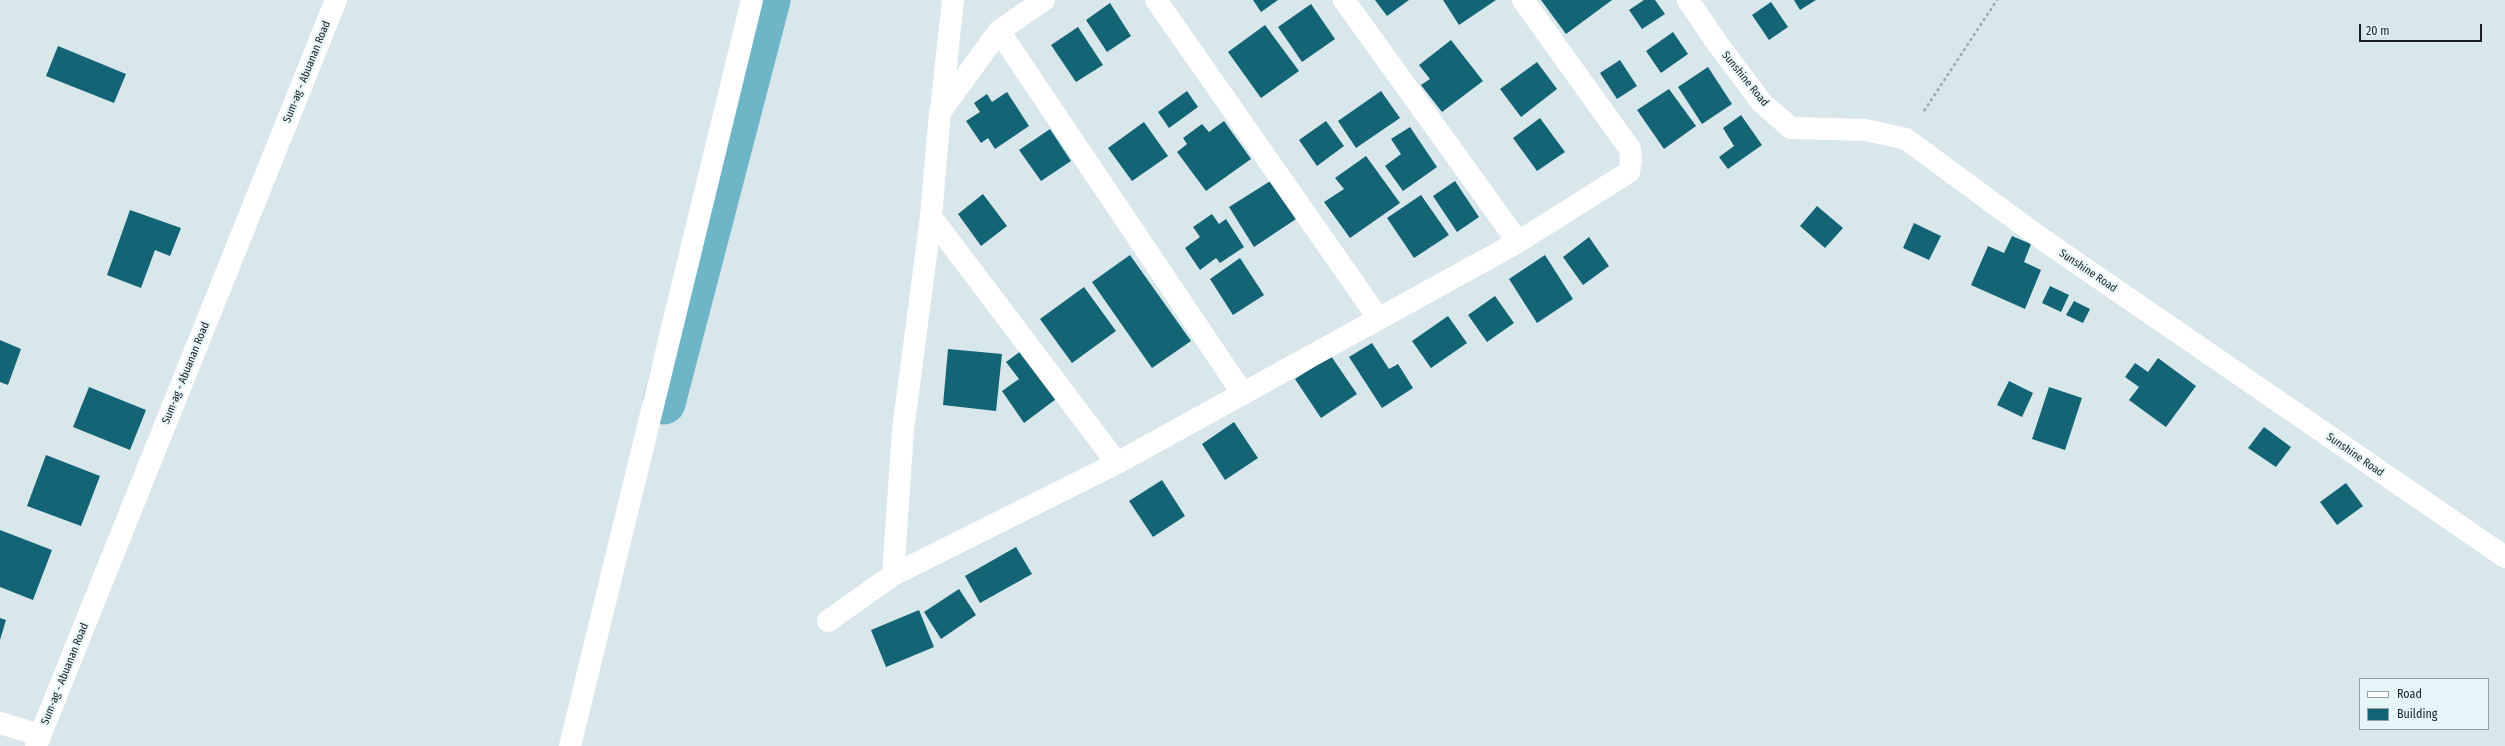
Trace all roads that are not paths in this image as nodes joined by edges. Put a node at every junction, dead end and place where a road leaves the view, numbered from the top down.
1 (336, 0) edge
2 (752, 0) edge
3 (953, 0) edge
4 (1044, 0) edge
5 (1156, 0) edge
6 (1344, 0) edge
7 (1523, 0) edge
8 (1688, 0) edge
9 (999, 31) junction
10 (940, 112) junction
11 (931, 217) junction
12 (1518, 242) junction
13 (1379, 319) junction
14 (1243, 394) junction
15 (1117, 463) junction
16 (2505, 557) edge
17 (893, 575) junction
18 (828, 621) dead end
19 (0, 723) edge
20 (38, 741) edge
21 (570, 746) edge

1 - 20 street, Sum-ag - Abuanan Road
2 - 21 street
3 - 10 street
4 - 9 street
5 - 13 street
6 - 12 street
7 - 12 street
8 - 16 street, Sunshine Road
9 - 10 street
9 - 14 street
10 - 11 street
11 - 15 street
11 - 17 street
12 - 13 street
13 - 14 street
14 - 15 street
15 - 17 street
17 - 18 street
19 - 20 street

